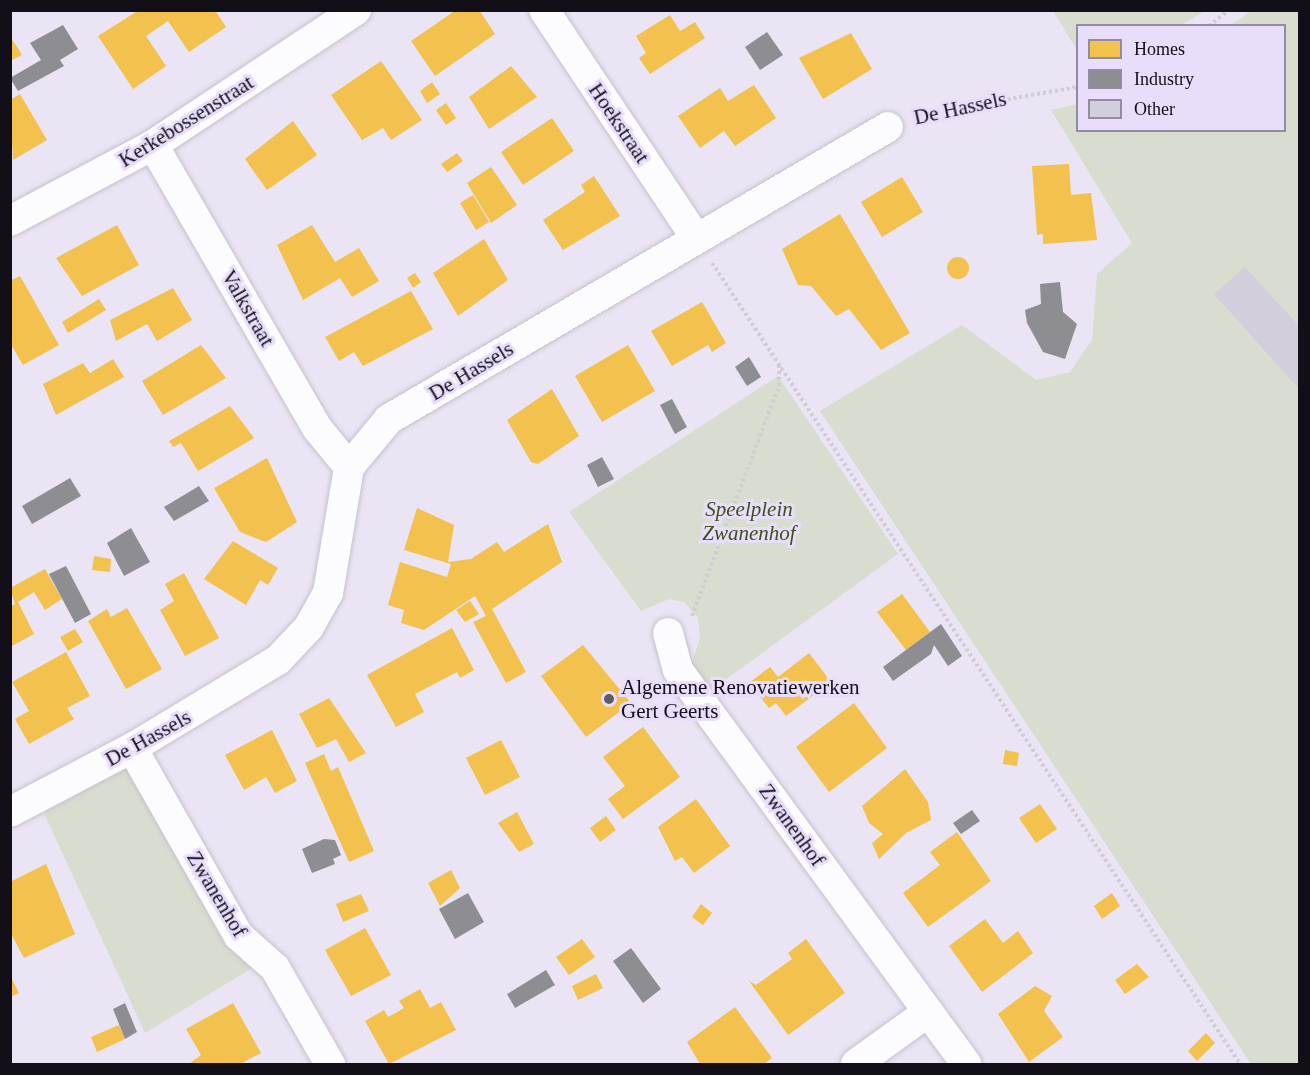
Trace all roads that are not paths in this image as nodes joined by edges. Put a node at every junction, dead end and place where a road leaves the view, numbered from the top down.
1 (356, 10) edge
2 (544, 10) edge
3 (888, 126) road end
4 (153, 145) junction
5 (10, 221) edge
6 (695, 236) junction
7 (349, 467) junction
8 (668, 633) road end
9 (132, 748) junction
10 (10, 812) edge
11 (928, 1012) junction
12 (330, 1065) edge
13 (856, 1065) edge
14 (966, 1065) edge

1 - 4 street, Kerkebossenstraat
2 - 6 street, Hoekstraat
3 - 6 street, De Hassels
4 - 5 street, Kerkebossenstraat
4 - 7 street, Valkstraat
6 - 7 street, De Hassels
7 - 9 street, De Hassels
8 - 11 street, Zwanenhof
9 - 10 street, De Hassels
9 - 12 street, Zwanenhof
11 - 13 street
11 - 14 street, Zwanenhof

